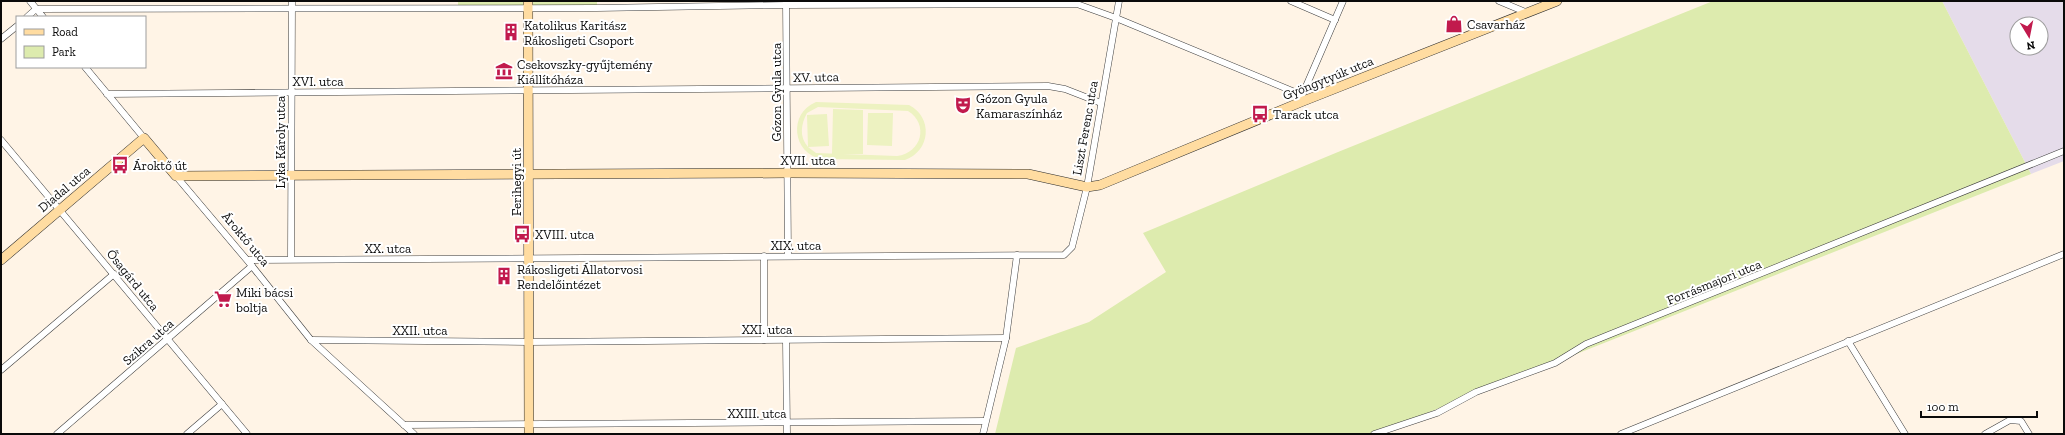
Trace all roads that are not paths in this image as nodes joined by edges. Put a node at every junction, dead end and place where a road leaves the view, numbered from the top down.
1 (30, 1) edge
2 (61, 1) edge
3 (292, 1) edge
4 (596, 1) edge
5 (1119, 1) edge
6 (1291, 1) edge
7 (1343, 1) edge
8 (1499, 1) edge
9 (1557, 1) edge
10 (786, 3) edge
11 (458, 4) edge
12 (528, 4) edge
13 (292, 8) junction
14 (596, 8) junction
15 (36, 9) junction
16 (61, 9) junction
17 (1528, 13) junction
18 (28, 16) edge
19 (42, 16) edge
20 (1116, 18) junction
21 (1335, 20) junction
22 (16, 27) edge
23 (1, 39) edge
24 (86, 68) edge
25 (786, 88) junction
26 (528, 90) junction
27 (291, 92) junction
28 (107, 94) junction
29 (1301, 99) junction
30 (1101, 103) junction
31 (144, 138) junction
32 (1, 140) edge
33 (2064, 151) edge
34 (788, 173) junction
35 (292, 175) junction
36 (529, 175) junction
37 (176, 176) junction
38 (1086, 187) junction
39 (60, 210) junction
40 (2064, 254) edge
41 (1017, 255) junction
42 (1064, 255) joint
43 (764, 256) junction
44 (788, 256) junction
45 (291, 259) junction
46 (529, 259) junction
47 (1, 260) edge
48 (248, 260) junction
49 (252, 266) junction
50 (114, 274) junction
51 (1006, 338) junction
52 (167, 340) junction
53 (311, 340) junction
54 (764, 340) junction
55 (786, 340) junction
56 (1848, 341) junction
57 (529, 342) junction
58 (1, 370) edge
59 (222, 404) junction
60 (985, 421) junction
61 (786, 423) junction
62 (404, 425) junction
63 (529, 429) edge
64 (57, 434) edge
65 (187, 434) edge
66 (247, 434) edge
67 (414, 434) edge
68 (787, 434) edge
69 (983, 434) edge
70 (1374, 434) edge
71 (1621, 434) edge
72 (1905, 434) edge
73 (1985, 434) edge
74 (2029, 434) edge

1 - 15 street
2 - 16 street
3 - 13 street, Lyka Károly utca
4 - 14 street
5 - 20 street, Liszt Ferenc utca
6 - 21 street
7 - 21 street
8 - 17 street
9 - 17 street, Gyöngytyúk utca
10 - 14 street
10 - 20 street
10 - 25 street, Gózon Gyula utca
11 - 12 street
11 - 13 street
12 - 14 street
12 - 26 street, Ferihegyi út
13 - 16 street
13 - 27 street, Lyka Károly utca
15 - 16 street
15 - 18 street
15 - 19 street
17 - 29 street, Gyöngytyúk utca
20 - 29 street
20 - 30 street, Liszt Ferenc utca
21 - 29 street
22 - 23 street
24 - 28 street, Ároktő utca
25 - 26 street, XV. utca
25 - 30 street, XV. utca
25 - 34 street, Gózon Gyula utca
26 - 27 street, XVI. utca
26 - 36 street, Ferihegyi út
27 - 28 street, XVI. utca
27 - 35 street, Lyka Károly utca
28 - 31 street, Ároktő utca
29 - 38 street, Gyöngytyúk utca
30 - 38 street, Liszt Ferenc utca
31 - 37 street, Ároktő utca
31 - 39 street, Diadal utca
32 - 39 street, Ősagárd utca
33 - 70 street, Forrásmajori utca
34 - 36 street, XVII. utca
34 - 38 street, XVII. utca
34 - 44 street, Gózon Gyula utca
35 - 36 street
35 - 37 street
35 - 45 street, Lyka Károly utca
36 - 46 street, Ferihegyi út
37 - 48 street, Ároktő utca
38 - 42 street, Liszt Ferenc utca
39 - 47 street, Diadal utca
39 - 50 street, Ősagárd utca
40 - 56 street
41 - 42 street, XIX. utca
41 - 44 street, XIX. utca
41 - 51 street
43 - 44 street, XIX. utca
43 - 46 street, XIX. utca
43 - 54 street
45 - 46 street, XX. utca
45 - 48 street, XX. utca
46 - 57 street, Ferihegyi út
48 - 49 street, Ároktő utca
49 - 52 street, Szikra utca
49 - 53 street, Ároktő utca
50 - 52 street, Ősagárd utca
50 - 58 street
51 - 55 street, XXI. utca
51 - 60 street
52 - 59 street, Ősagárd utca
52 - 64 street, Szikra utca
53 - 57 street, XXII. utca
53 - 62 street, Ároktő utca
54 - 55 street, XXI. utca
54 - 57 street, XXI. utca
55 - 61 street
56 - 71 street
56 - 72 street
57 - 63 street, Ferihegyi út
59 - 65 street
59 - 66 street, Ősagárd utca
60 - 61 street, XXIII. utca
60 - 69 street
61 - 63 street, XXIII. utca
61 - 68 street
62 - 63 street, XXIII. utca
62 - 67 street, Ároktő utca
73 - 74 street

